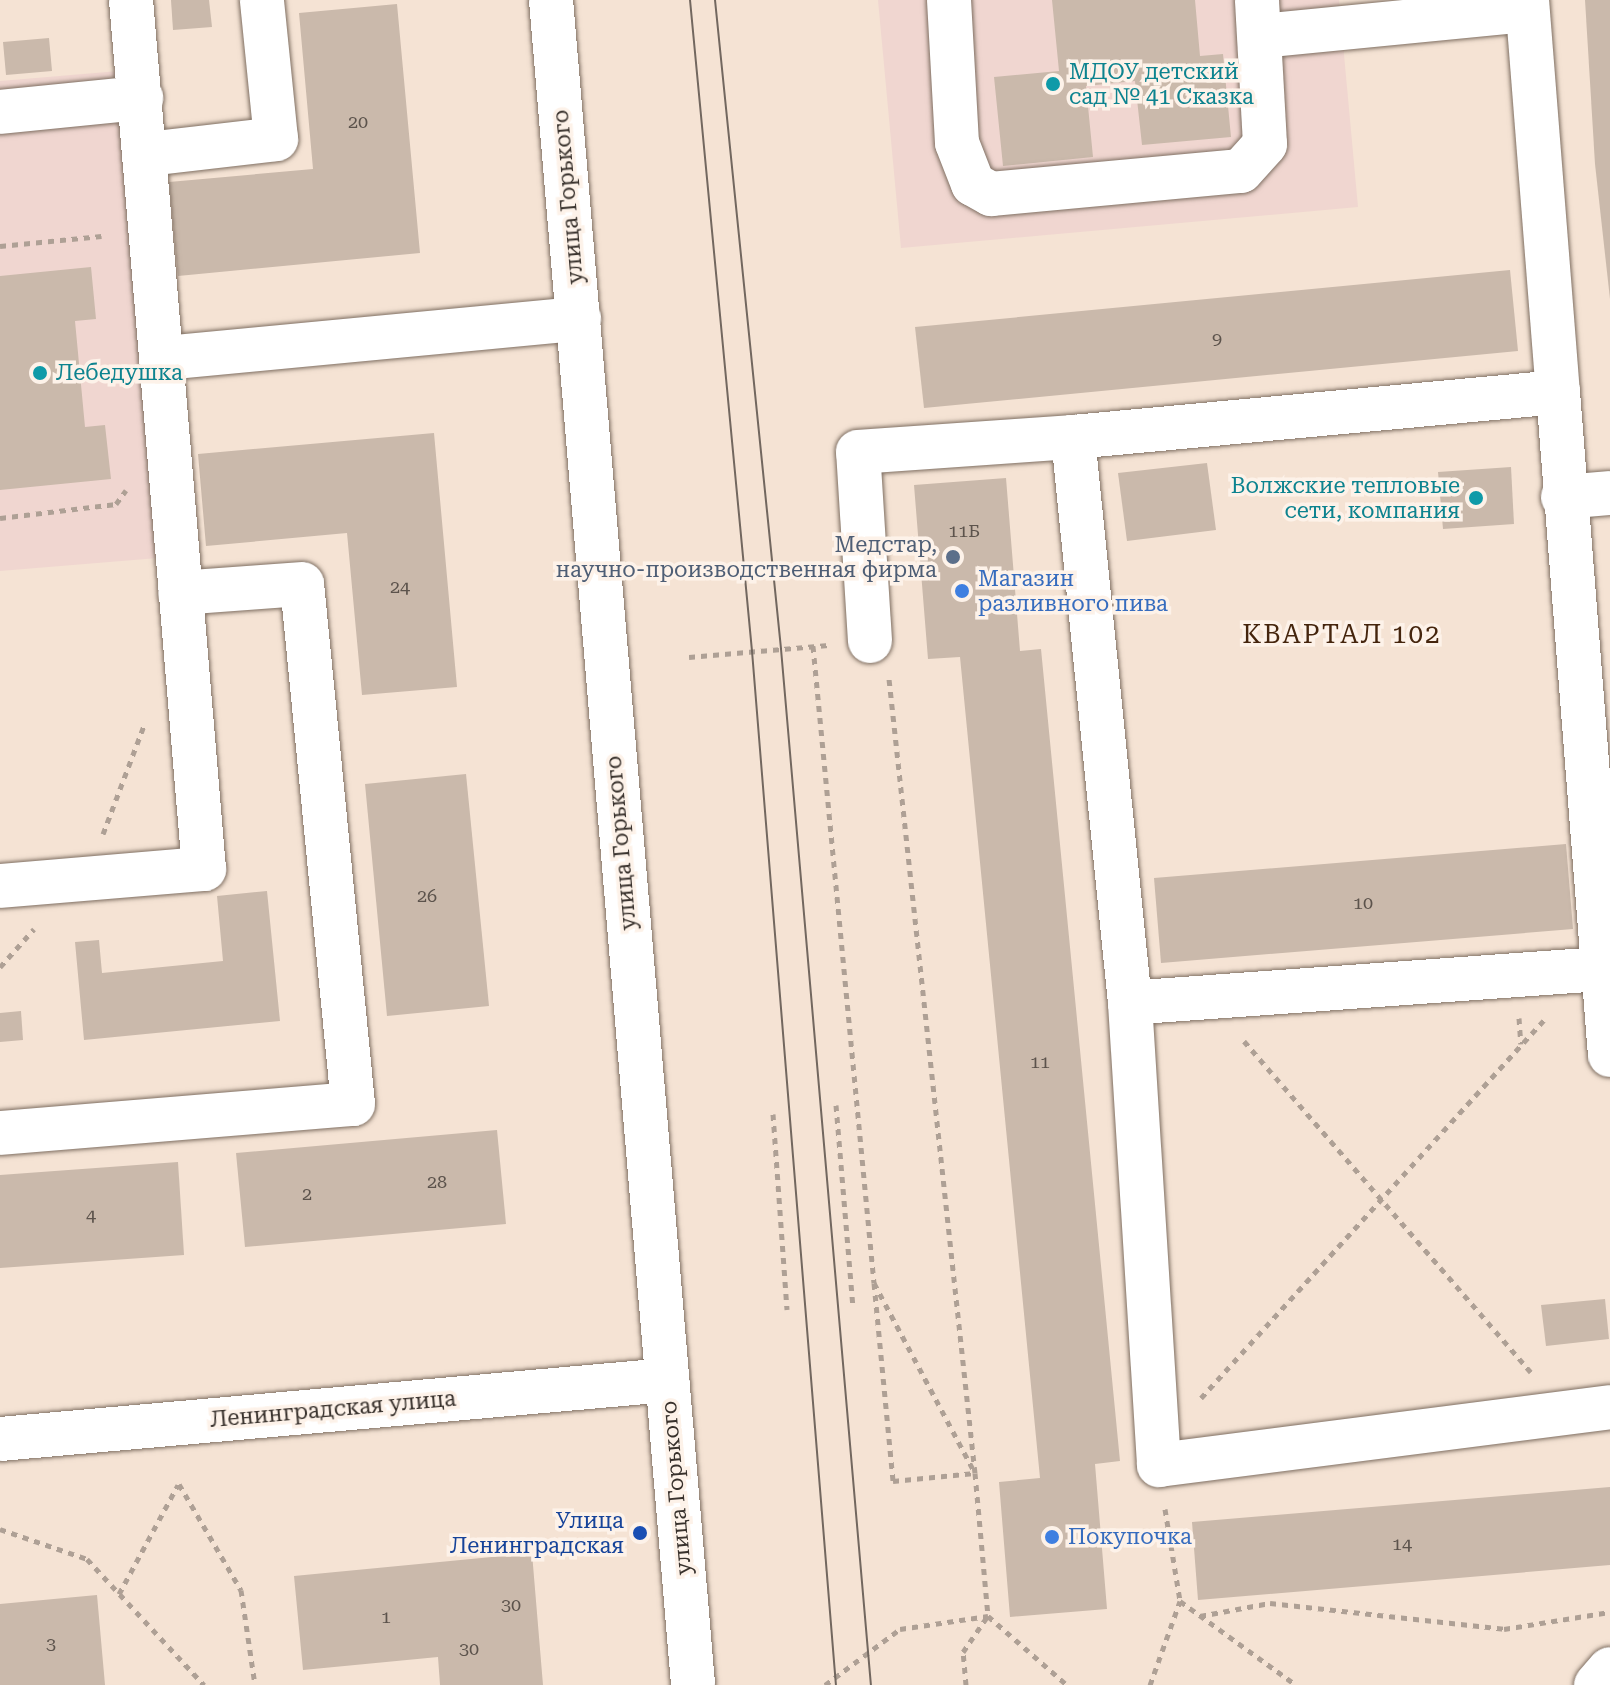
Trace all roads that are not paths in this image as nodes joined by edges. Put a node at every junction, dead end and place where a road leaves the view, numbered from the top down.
1 (131, 0) edge
2 (262, 0) edge
3 (551, 0) edge
4 (949, 0) edge
5 (1527, 5) edge
6 (1259, 18) edge
7 (141, 98) junction
8 (0, 112) edge
9 (147, 154) junction
10 (579, 319) junction
11 (164, 358) junction
12 (1558, 392) junction
13 (1073, 437) junction
14 (1610, 493) edge
15 (1563, 497) junction
16 (180, 593) junction
17 (870, 641) road end
18 (0, 886) edge
19 (1596, 969) junction
20 (1130, 1003) junction
21 (1610, 1055) edge
22 (0, 1133) edge
23 (667, 1380) junction
24 (1610, 1407) edge
25 (0, 1439) edge
26 (1610, 1669) edge
27 (693, 1685) edge
28 (1596, 1685) edge

1 - 7 street
2 - 9 street
3 - 10 street, улица Горького
4 - 6 street
5 - 6 street
5 - 12 street
7 - 8 street
7 - 9 street
9 - 11 street
10 - 11 street
10 - 23 street, улица Горького
11 - 16 street
12 - 13 street
12 - 15 street
13 - 17 street
13 - 20 street
14 - 15 street
15 - 19 street
16 - 18 street
16 - 22 street
19 - 20 street
19 - 21 street
20 - 24 street
23 - 25 street, Ленинградская улица
23 - 27 street, улица Горького
26 - 28 street

